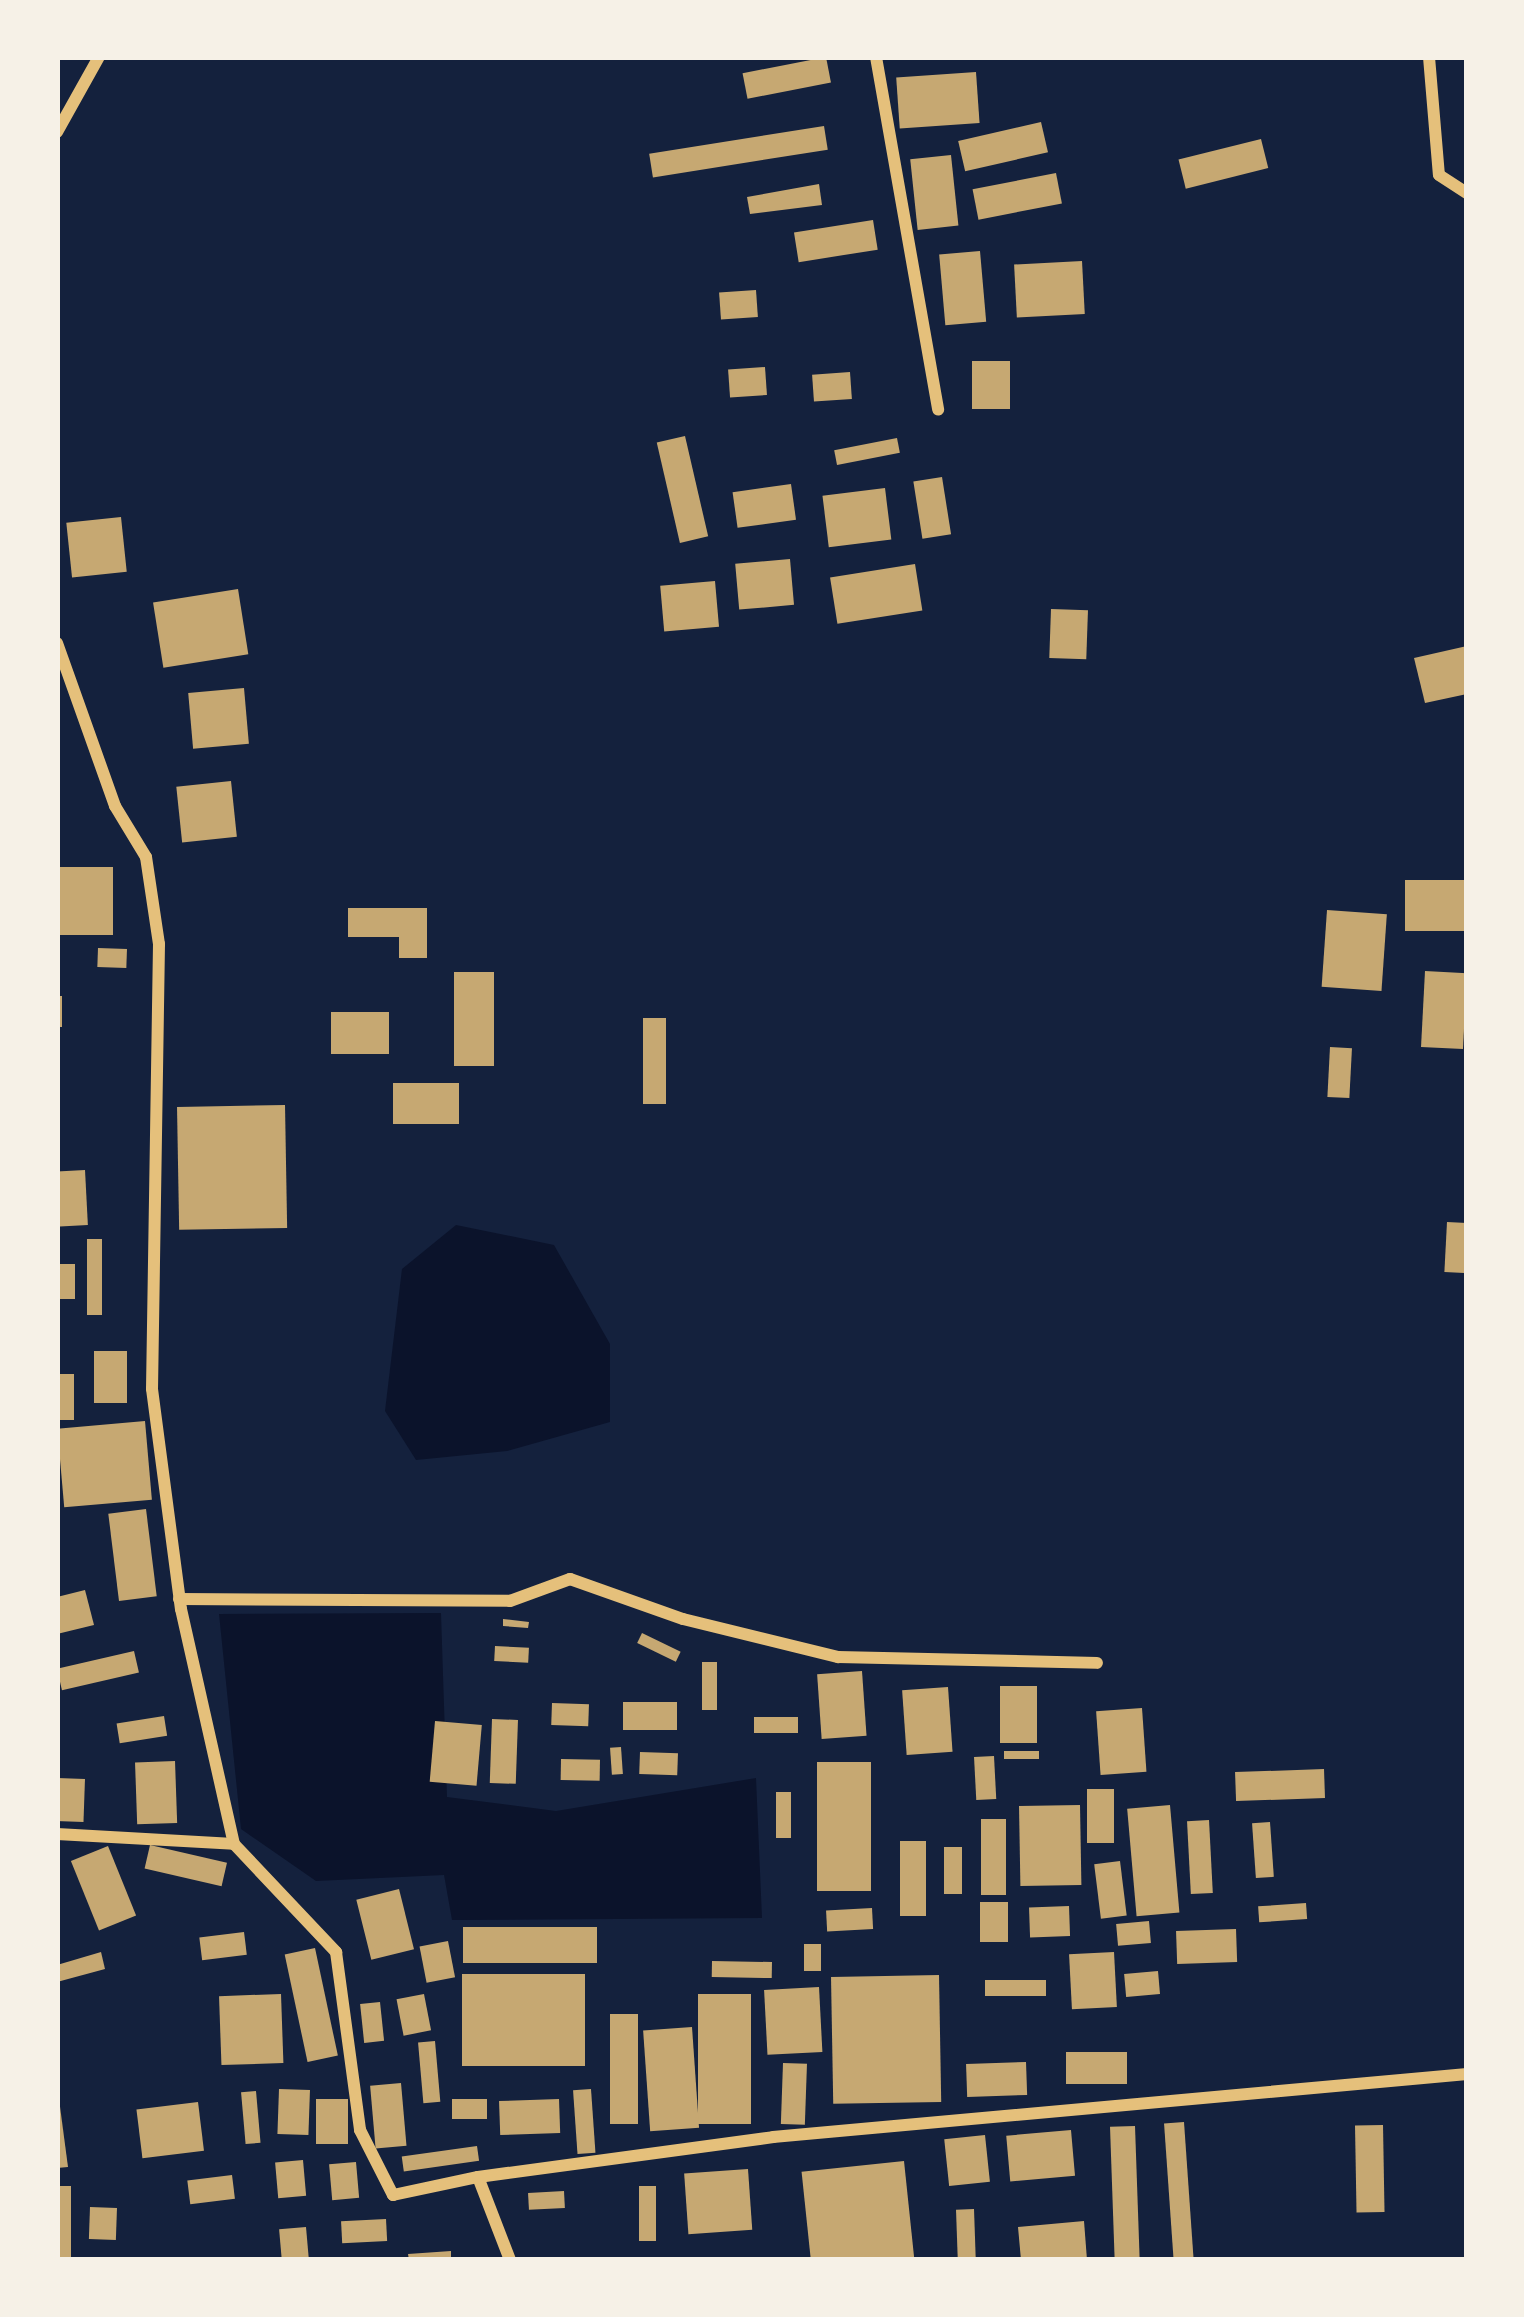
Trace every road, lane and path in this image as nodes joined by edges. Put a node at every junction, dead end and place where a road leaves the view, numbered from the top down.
1 (99, 57) edge
2 (876, 57) edge
3 (1430, 57) edge
4 (57, 132) edge
5 (1467, 193) edge
6 (938, 410) dead end
7 (57, 644) edge
8 (179, 1599) junction
9 (1097, 1663) dead end
10 (57, 1834) edge
11 (234, 1844) junction
12 (1467, 2074) edge
13 (478, 2177) junction
14 (510, 2260) edge

1 - 4 street
2 - 6 street
3 - 5 street
7 - 8 street
8 - 9 street
8 - 11 street
10 - 11 street
11 - 13 street
12 - 13 street
13 - 14 street

